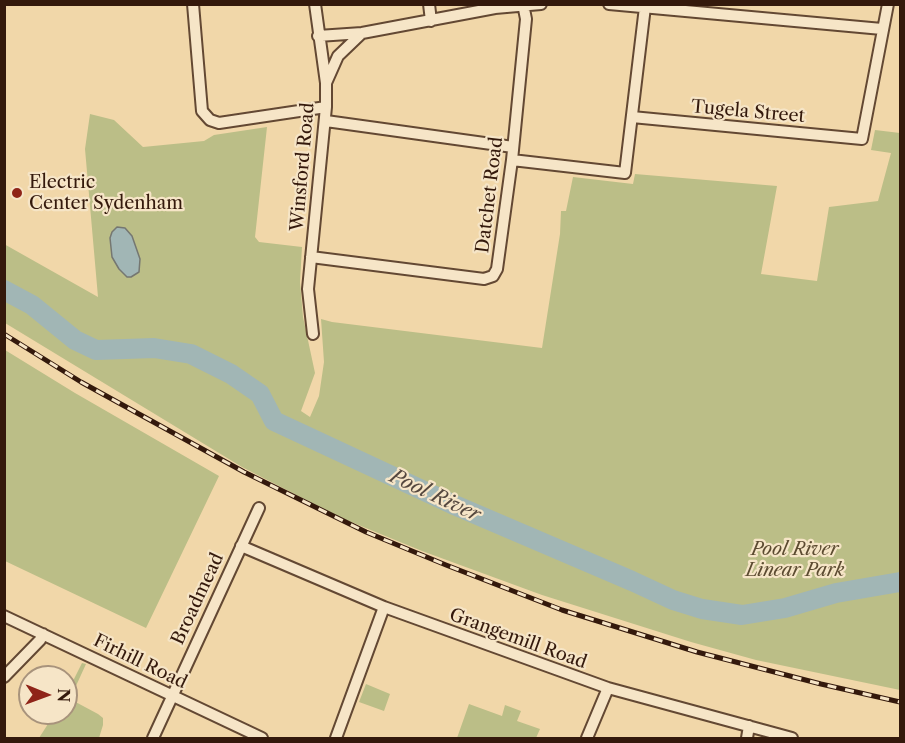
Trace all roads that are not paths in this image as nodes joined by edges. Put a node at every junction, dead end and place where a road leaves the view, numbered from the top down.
1 (193, 4) edge
2 (315, 4) edge
3 (429, 4) edge
4 (541, 4) edge
5 (609, 4) edge
6 (888, 4) edge
7 (523, 5) edge
8 (645, 7) junction
9 (701, 9) edge
10 (431, 21) junction
11 (882, 29) junction
12 (362, 33) junction
13 (318, 36) junction
14 (326, 83) junction
15 (326, 107) junction
16 (632, 117) junction
17 (326, 121) junction
18 (513, 147) junction
19 (512, 160) junction
20 (311, 257) junction
21 (314, 334) dead end
22 (259, 508) dead end
23 (241, 546) junction
24 (384, 607) junction
25 (4, 616) edge
26 (43, 634) junction
27 (4, 677) edge
28 (608, 688) junction
29 (171, 695) junction
30 (749, 726) junction
31 (153, 738) edge
32 (262, 738) edge
33 (336, 738) edge
34 (586, 738) edge
35 (747, 738) edge
36 (792, 738) edge

1 - 15 street
2 - 13 street, Winsford Road
3 - 10 street
4 - 7 street
5 - 8 street
6 - 11 street
7 - 10 street
7 - 18 street, Datchet Road
8 - 9 street
8 - 16 street
9 - 11 street
10 - 12 street
11 - 16 street, Tugela Street
12 - 13 street
12 - 14 street
13 - 14 street, Winsford Road
14 - 15 street, Winsford Road
15 - 17 street, Winsford Road
16 - 19 street
17 - 18 street
17 - 20 street, Winsford Road
18 - 19 street, Datchet Road
19 - 20 street, Datchet Road
20 - 21 street, Winsford Road
22 - 23 street, Broadmead
23 - 24 street, Grangemill Road
23 - 29 street, Broadmead
24 - 28 street, Grangemill Road
24 - 33 street
25 - 26 street, Firhill Road
26 - 27 street
26 - 29 street, Firhill Road
28 - 30 street, Grangemill Road
28 - 34 street
29 - 31 street, Broadmead
29 - 32 street, Firhill Road
30 - 35 street
30 - 36 street, Grangemill Road

